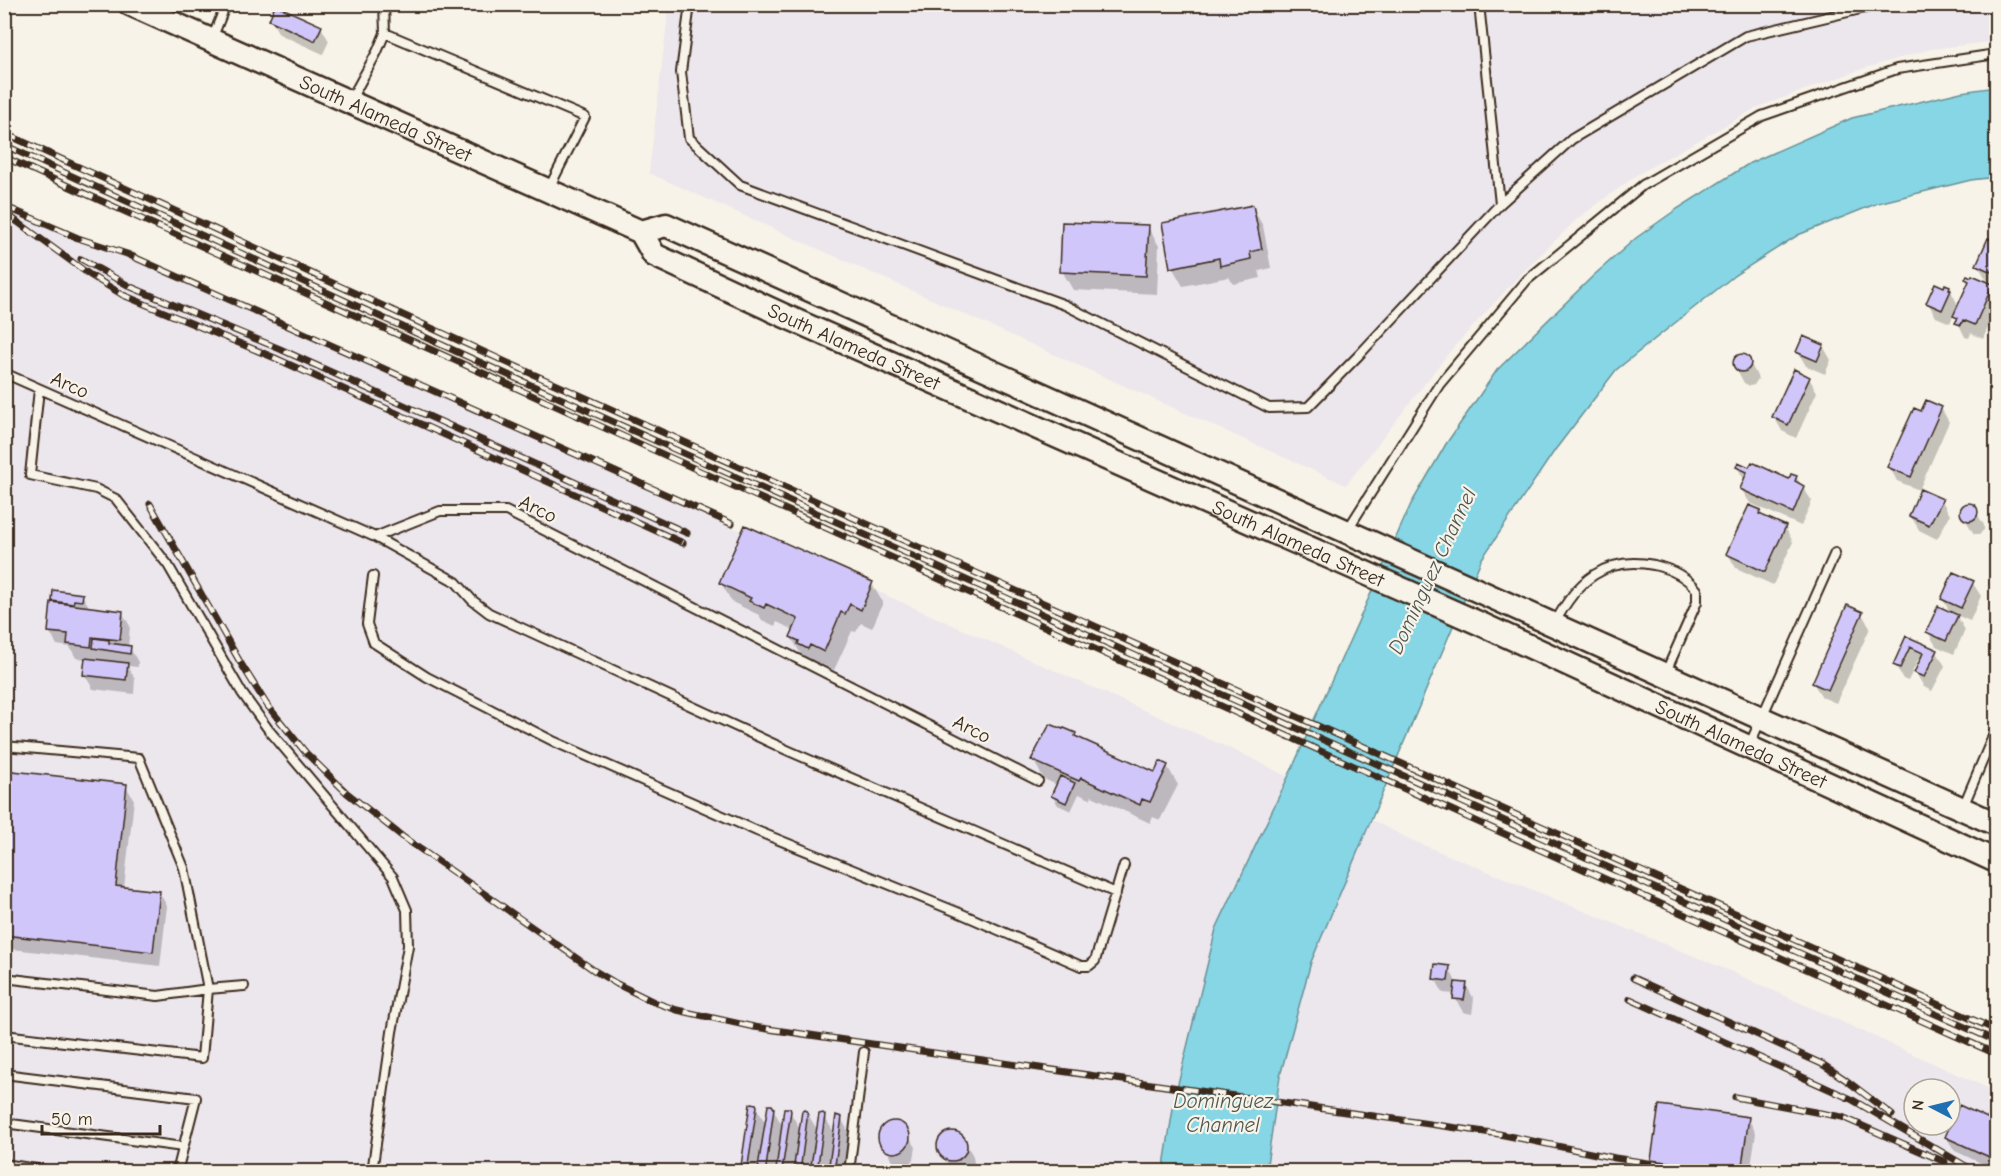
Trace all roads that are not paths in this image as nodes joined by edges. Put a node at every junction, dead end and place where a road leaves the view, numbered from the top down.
1 (130, 4) edge
2 (226, 4) edge
3 (384, 4) edge
4 (690, 4) edge
5 (1479, 4) edge
6 (1882, 4) edge
7 (154, 9) edge
8 (385, 33) junction
9 (211, 40) junction
10 (1996, 54) edge
11 (349, 102) junction
12 (547, 191) junction
13 (1500, 204) junction
14 (641, 232) junction
15 (4, 373) edge
16 (39, 389) junction
17 (1351, 534) junction
18 (375, 537) junction
19 (1835, 553) dead end
20 (373, 576) dead end
21 (1554, 625) junction
22 (1665, 675) junction
23 (1761, 718) junction
24 (1996, 729) edge
25 (4, 746) edge
26 (1749, 747) junction
27 (1038, 781) dead end
28 (1962, 808) junction
29 (1996, 824) edge
30 (1996, 861) edge
31 (1124, 865) dead end
32 (1116, 893) junction
33 (4, 978) edge
34 (244, 986) dead end
35 (208, 989) junction
36 (4, 1035) edge
37 (864, 1052) dead end
38 (4, 1074) edge
39 (4, 1123) edge
40 (183, 1147) junction
41 (4, 1164) edge
42 (56, 1172) edge
43 (177, 1172) edge
44 (372, 1172) edge
45 (849, 1172) edge

1 - 7 main road, South Alameda Street
2 - 9 lane
3 - 8 lane
4 - 13 lane
5 - 13 lane
6 - 13 lane
7 - 9 main road, South Alameda Street
8 - 11 lane
8 - 12 lane
9 - 11 main road, South Alameda Street
10 - 17 lane
11 - 12 main road, South Alameda Street
12 - 14 main road, South Alameda Street
14 - 17 main road, South Alameda Street
14 - 26 main road, South Alameda Street
15 - 16 lane, Arco
16 - 18 lane, Arco
16 - 44 lane
17 - 21 main road, South Alameda Street
18 - 27 lane, Arco
18 - 32 lane
19 - 23 lane
20 - 32 lane
21 - 22 main road, South Alameda Street
21 - 22 lane
22 - 23 main road, South Alameda Street
23 - 26 lane
23 - 28 main road, South Alameda Street
24 - 28 lane
25 - 35 lane
26 - 30 main road, South Alameda Street
28 - 29 main road, South Alameda Street
31 - 32 lane
33 - 35 lane
34 - 35 lane
35 - 36 lane
37 - 45 lane
38 - 40 lane
39 - 40 lane
40 - 43 lane
41 - 42 lane

